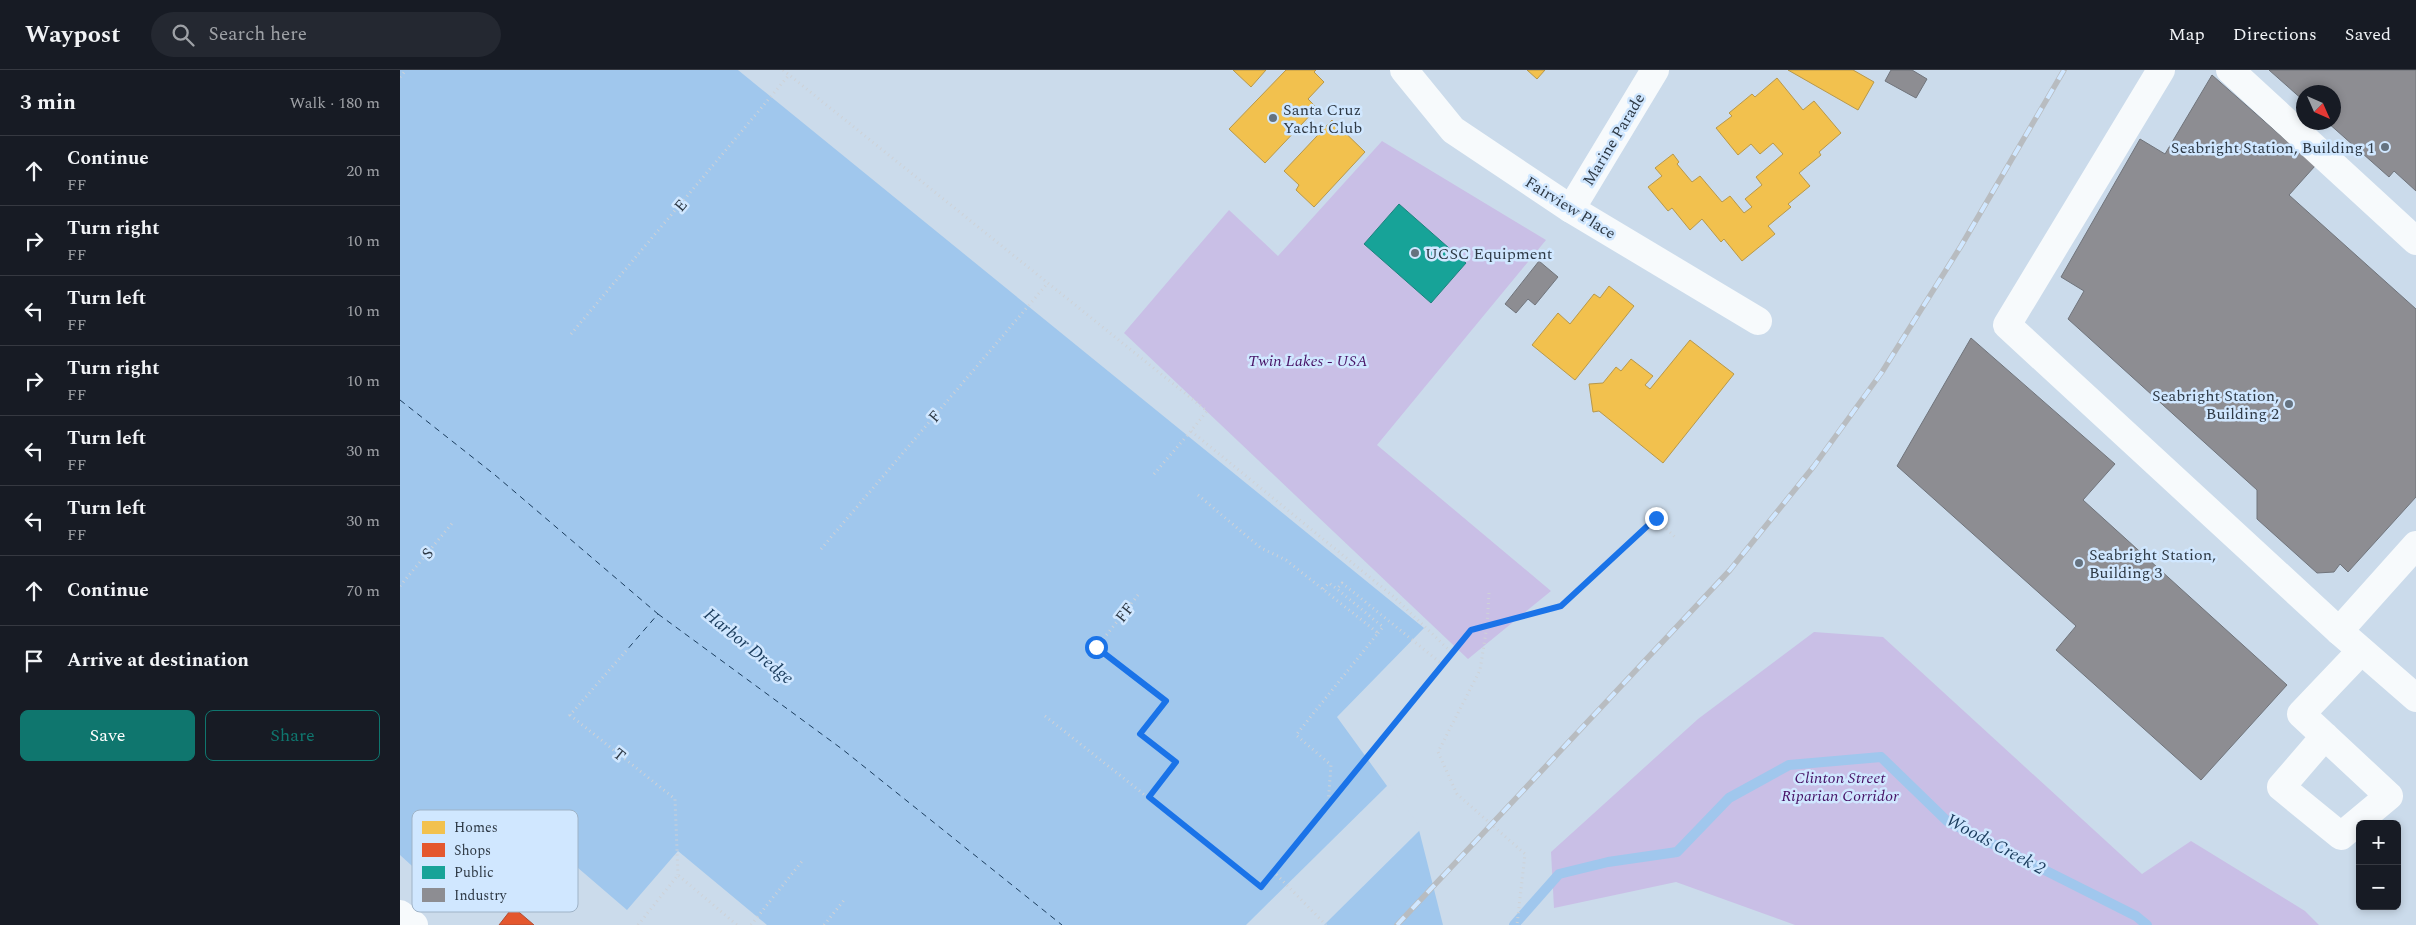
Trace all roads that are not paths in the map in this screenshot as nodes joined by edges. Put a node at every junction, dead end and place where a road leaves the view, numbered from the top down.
1 (1404, 70) edge
2 (1655, 70) edge
3 (2161, 70) edge
4 (2230, 70) edge
5 (1571, 209) junction
6 (2416, 241) edge
7 (1758, 321) dead end
8 (2416, 545) edge
9 (2339, 631) junction
10 (2361, 651) junction
11 (2416, 698) edge
12 (2324, 736) dead end
13 (400, 914) edge
14 (414, 925) edge

1 - 5 street, Fairview Place
2 - 5 street, Marine Parade
3 - 9 street
4 - 6 street
5 - 7 street, Fairview Place
8 - 9 street
9 - 10 street
10 - 11 street
10 - 12 street
13 - 14 street

